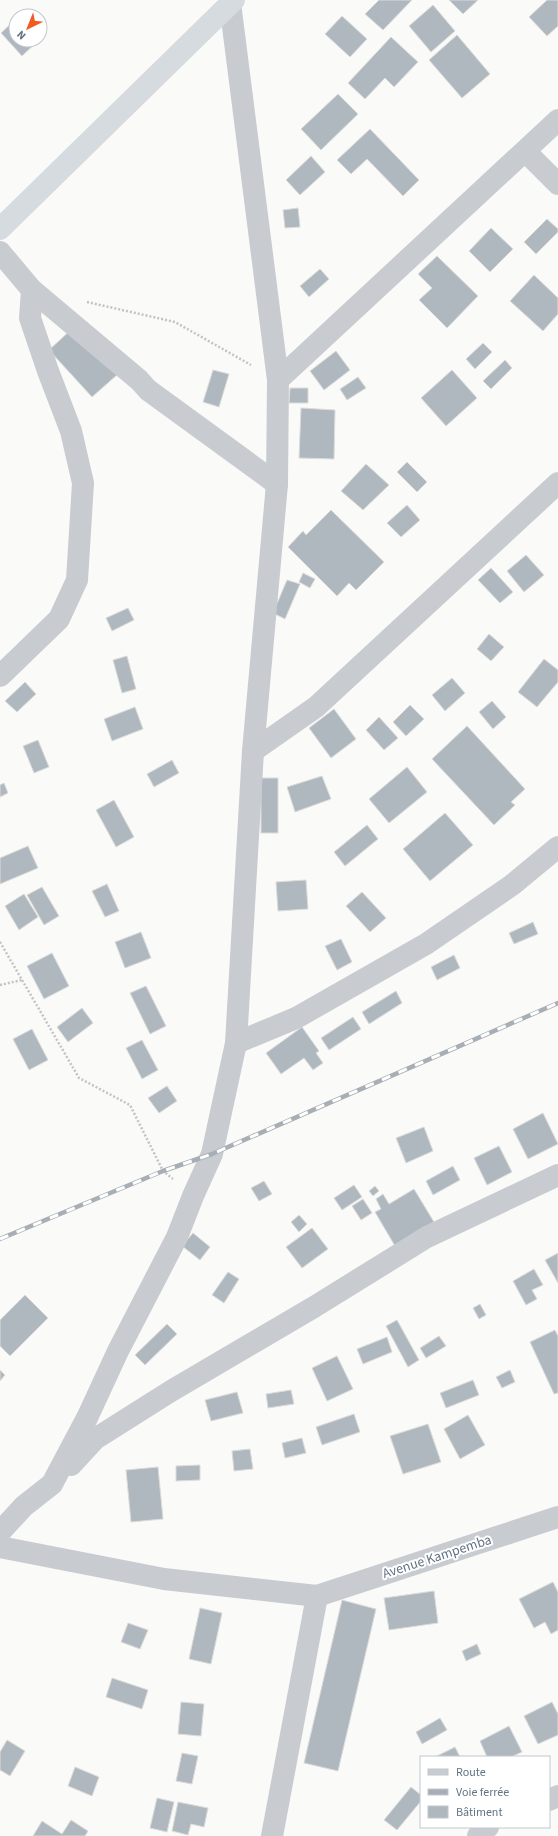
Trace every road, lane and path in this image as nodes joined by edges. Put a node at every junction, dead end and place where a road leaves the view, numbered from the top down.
1 (232, 2) edge
2 (558, 120) edge
3 (525, 151) junction
4 (558, 184) edge
5 (0, 229) edge
6 (0, 252) edge
7 (32, 290) junction
8 (84, 301) dead end
9 (278, 380) junction
10 (558, 483) edge
11 (277, 484) junction
12 (0, 676) edge
13 (253, 751) junction
14 (558, 847) edge
15 (0, 942) edge
16 (22, 980) junction
17 (0, 985) edge
18 (236, 1043) junction
19 (558, 1176) edge
20 (193, 1196) junction
21 (52, 1484) junction
22 (558, 1517) edge
23 (0, 1532) edge
24 (0, 1546) edge
25 (317, 1596) junction
26 (487, 1828) edge
27 (272, 1836) edge
28 (478, 1836) edge

1 - 5 highway
1 - 9 street
2 - 3 street
3 - 4 street
3 - 9 street
6 - 7 street
7 - 11 street
7 - 12 street
8 - 9 path
9 - 11 street
10 - 13 street
11 - 13 street
13 - 18 street
14 - 18 street
15 - 16 path
16 - 17 path
16 - 20 path
18 - 20 street
19 - 21 street
20 - 21 street
21 - 23 street
22 - 25 street, Avenue Kampemba
24 - 25 street
25 - 27 street
26 - 28 street

